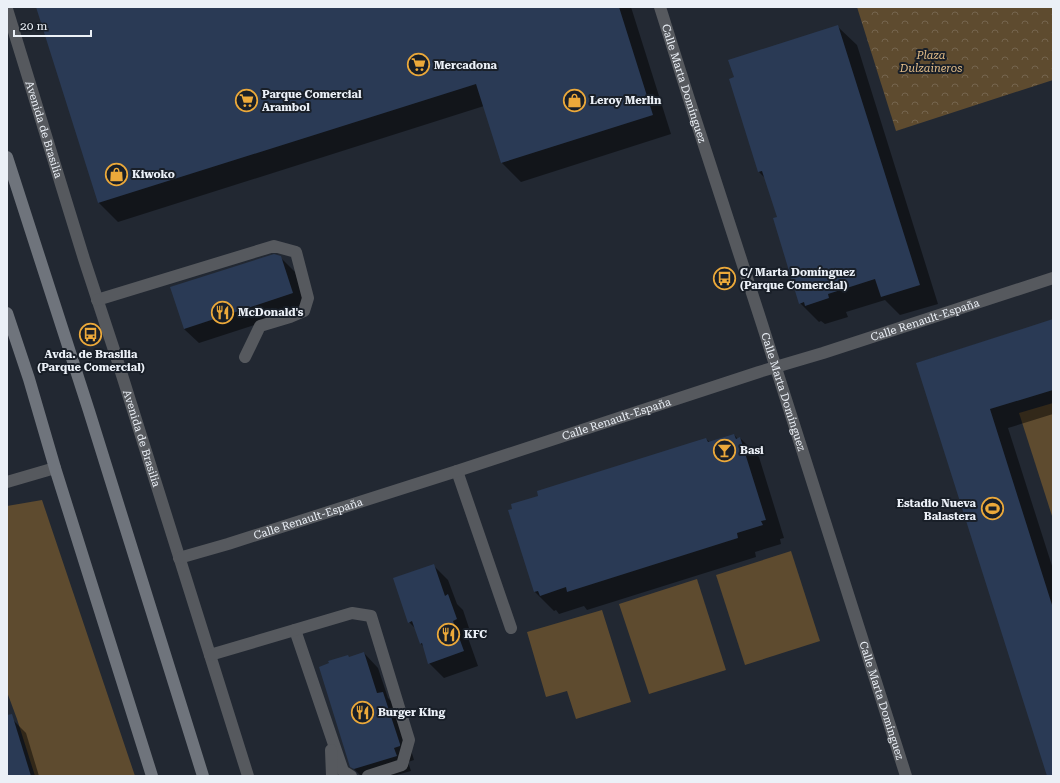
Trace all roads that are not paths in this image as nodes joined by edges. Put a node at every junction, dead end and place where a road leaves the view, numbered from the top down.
1 (660, 7) edge
2 (7, 9) edge
3 (7, 157) edge
4 (1053, 278) edge
5 (97, 300) junction
6 (7, 313) edge
7 (245, 357) dead end
8 (776, 367) junction
9 (55, 468) junction
10 (457, 471) junction
11 (7, 482) edge
12 (179, 558) junction
13 (511, 628) dead end
14 (295, 630) junction
15 (210, 655) junction
16 (330, 732) junction
17 (152, 776) edge
18 (203, 776) edge
19 (248, 776) edge
20 (332, 776) edge
21 (351, 776) edge
22 (368, 776) edge
23 (906, 776) edge

1 - 8 street, Calle Marta Domínguez
2 - 5 street, Avenida de Brasilia
3 - 18 main road
4 - 8 street, Calle Renault-España
5 - 7 street
5 - 12 street, Avenida de Brasilia
6 - 9 main road
8 - 10 street, Calle Renault-España
8 - 23 street, Calle Marta Domínguez
9 - 11 street
9 - 17 main road
10 - 12 street, Calle Renault-España
10 - 13 street
12 - 15 street, Avenida de Brasilia
14 - 15 street
14 - 16 street
14 - 22 street
15 - 19 street, Avenida de Brasilia
16 - 20 street
16 - 21 street

